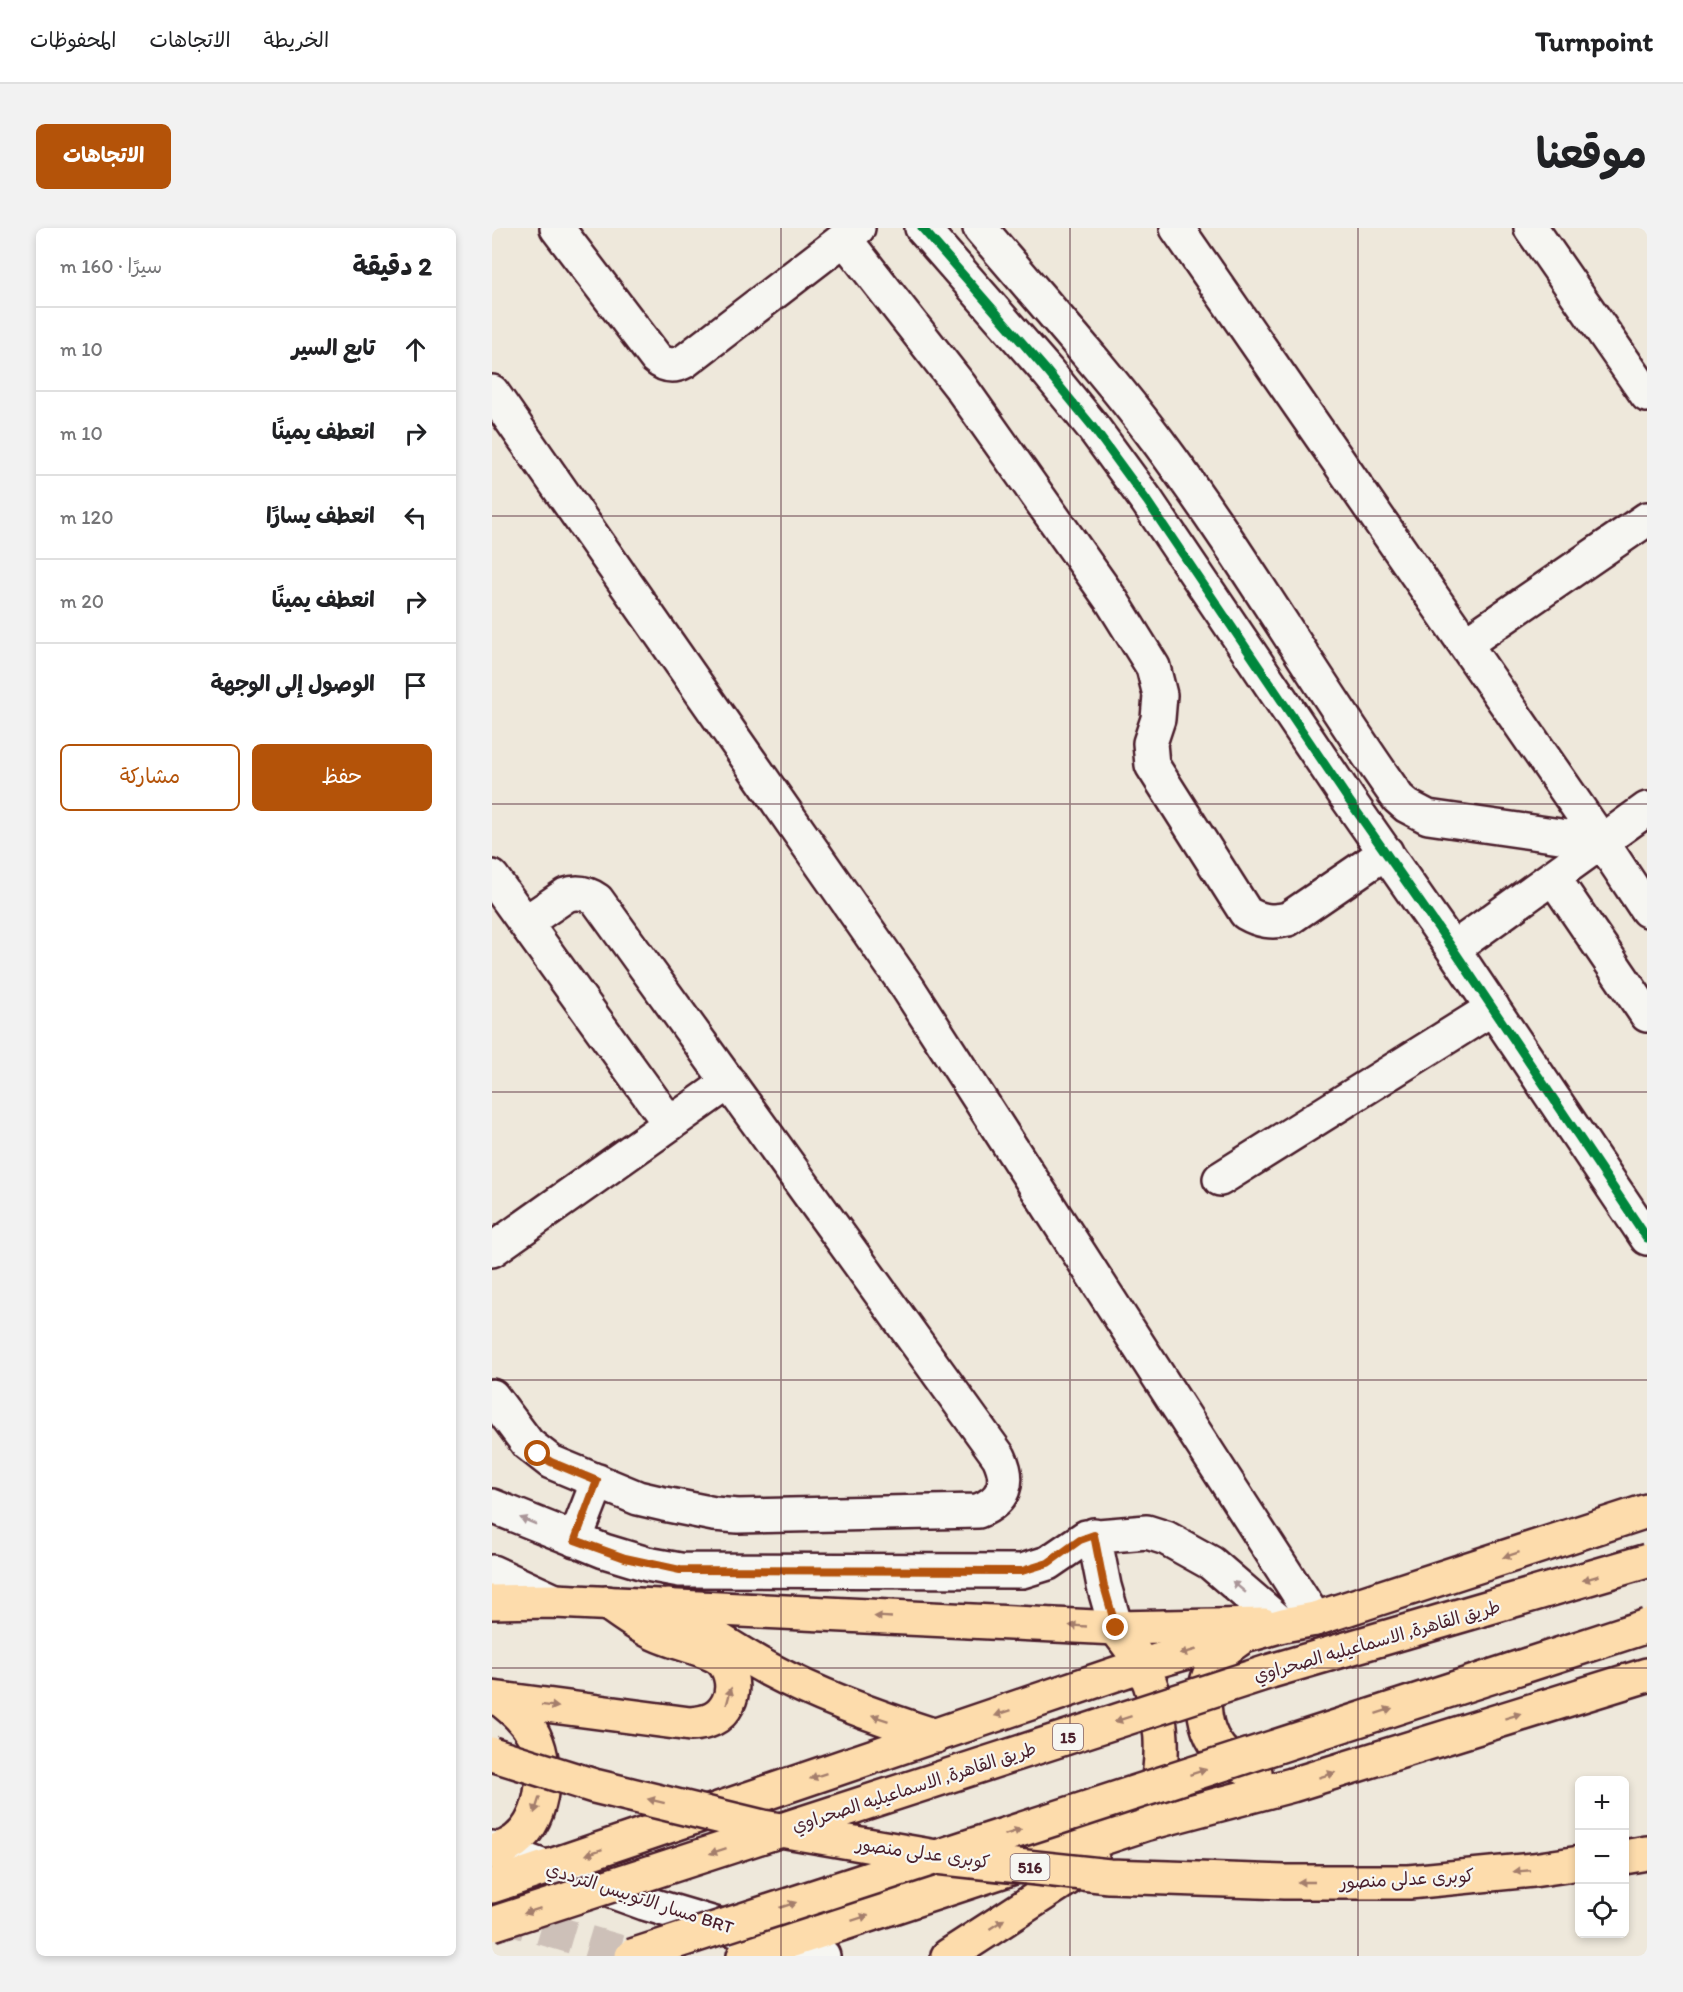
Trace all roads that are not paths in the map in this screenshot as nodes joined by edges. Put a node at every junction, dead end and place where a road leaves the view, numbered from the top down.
1 (557, 228) edge
2 (922, 228) edge
3 (980, 228) edge
4 (1177, 228) edge
5 (1531, 228) edge
6 (851, 233) edge
7 (492, 392) edge
8 (1647, 395) edge
9 (1647, 519) edge
10 (1465, 644) junction
11 (1647, 809) edge
12 (1602, 842) junction
13 (1386, 852) junction
14 (492, 877) edge
15 (1553, 877) junction
16 (1647, 910) edge
17 (525, 923) junction
18 (1453, 949) junction
19 (1493, 1008) junction
20 (1647, 1015) edge
21 (729, 1082) junction
22 (670, 1124) junction
23 (1220, 1179) dead end
24 (1647, 1238) edge
25 (492, 1250) edge
26 (492, 1396) edge
27 (597, 1481) junction
28 (492, 1506) edge
29 (1647, 1511) edge
30 (1094, 1535) junction
31 (575, 1540) junction
32 (1647, 1561) edge
33 (492, 1572) edge
34 (555, 1600) junction
35 (492, 1602) edge
36 (607, 1603) junction
37 (669, 1606) junction
38 (1315, 1619) junction
39 (1283, 1624) junction
40 (1647, 1626) edge
41 (1116, 1628) junction
42 (1244, 1635) junction
43 (1142, 1665) junction
44 (1647, 1675) edge
45 (496, 1698) edge
46 (936, 1736) junction
47 (492, 1754) edge
48 (1292, 1785) junction
49 (1145, 1824) junction
50 (492, 1850) edge
51 (1647, 1853) edge
52 (1629, 1856) edge
53 (1575, 1864) edge
54 (492, 1886) edge
55 (492, 1924) edge
56 (632, 1956) edge
57 (744, 1956) edge
58 (823, 1956) edge
59 (948, 1956) edge

1 - 6 street
2 - 13 street
3 - 12 street
4 - 10 street
5 - 8 street
6 - 13 street
7 - 38 street
9 - 10 street
10 - 12 street
11 - 12 street
12 - 15 street
12 - 16 street
13 - 18 street
14 - 17 street
15 - 18 street
15 - 20 street
17 - 21 street
17 - 22 street
18 - 19 street
19 - 23 street
19 - 24 street
21 - 22 street
21 - 27 street
22 - 25 street
26 - 27 street
27 - 31 street
31 -> 28 street
29 -> 38 main road
30 - 31 street
39 -> 30 street
30 - 41 street
32 -> 55 main road, طريق القاهرة, الاسماعيليه الصحراوي / 15, bridge
33 - 34 street
34 - 35 main road
34 - 36 main road
36 - 37 main road
45 -> 36 main road
41 -> 37 main road
46 -> 37 main road
38 - 39 main road
39 - 41 main road
39 - 42 main road
56 -> 40 main road, bridge
41 - 43 main road
42 -> 43 main road
42 - 48 main road
43 -> 46 main road
43 - 49 main road
48 -> 44 main road
45 -> 50 main road
46 -> 54 main road
53 -> 47 main road, كوبرى عدلى منصور / 516, bridge
48 - 49 main road
57 -> 49 main road
59 -> 49 main road
50 - 58 street, مسار الاتوبيس الترددي BRT
51 - 52 main road

